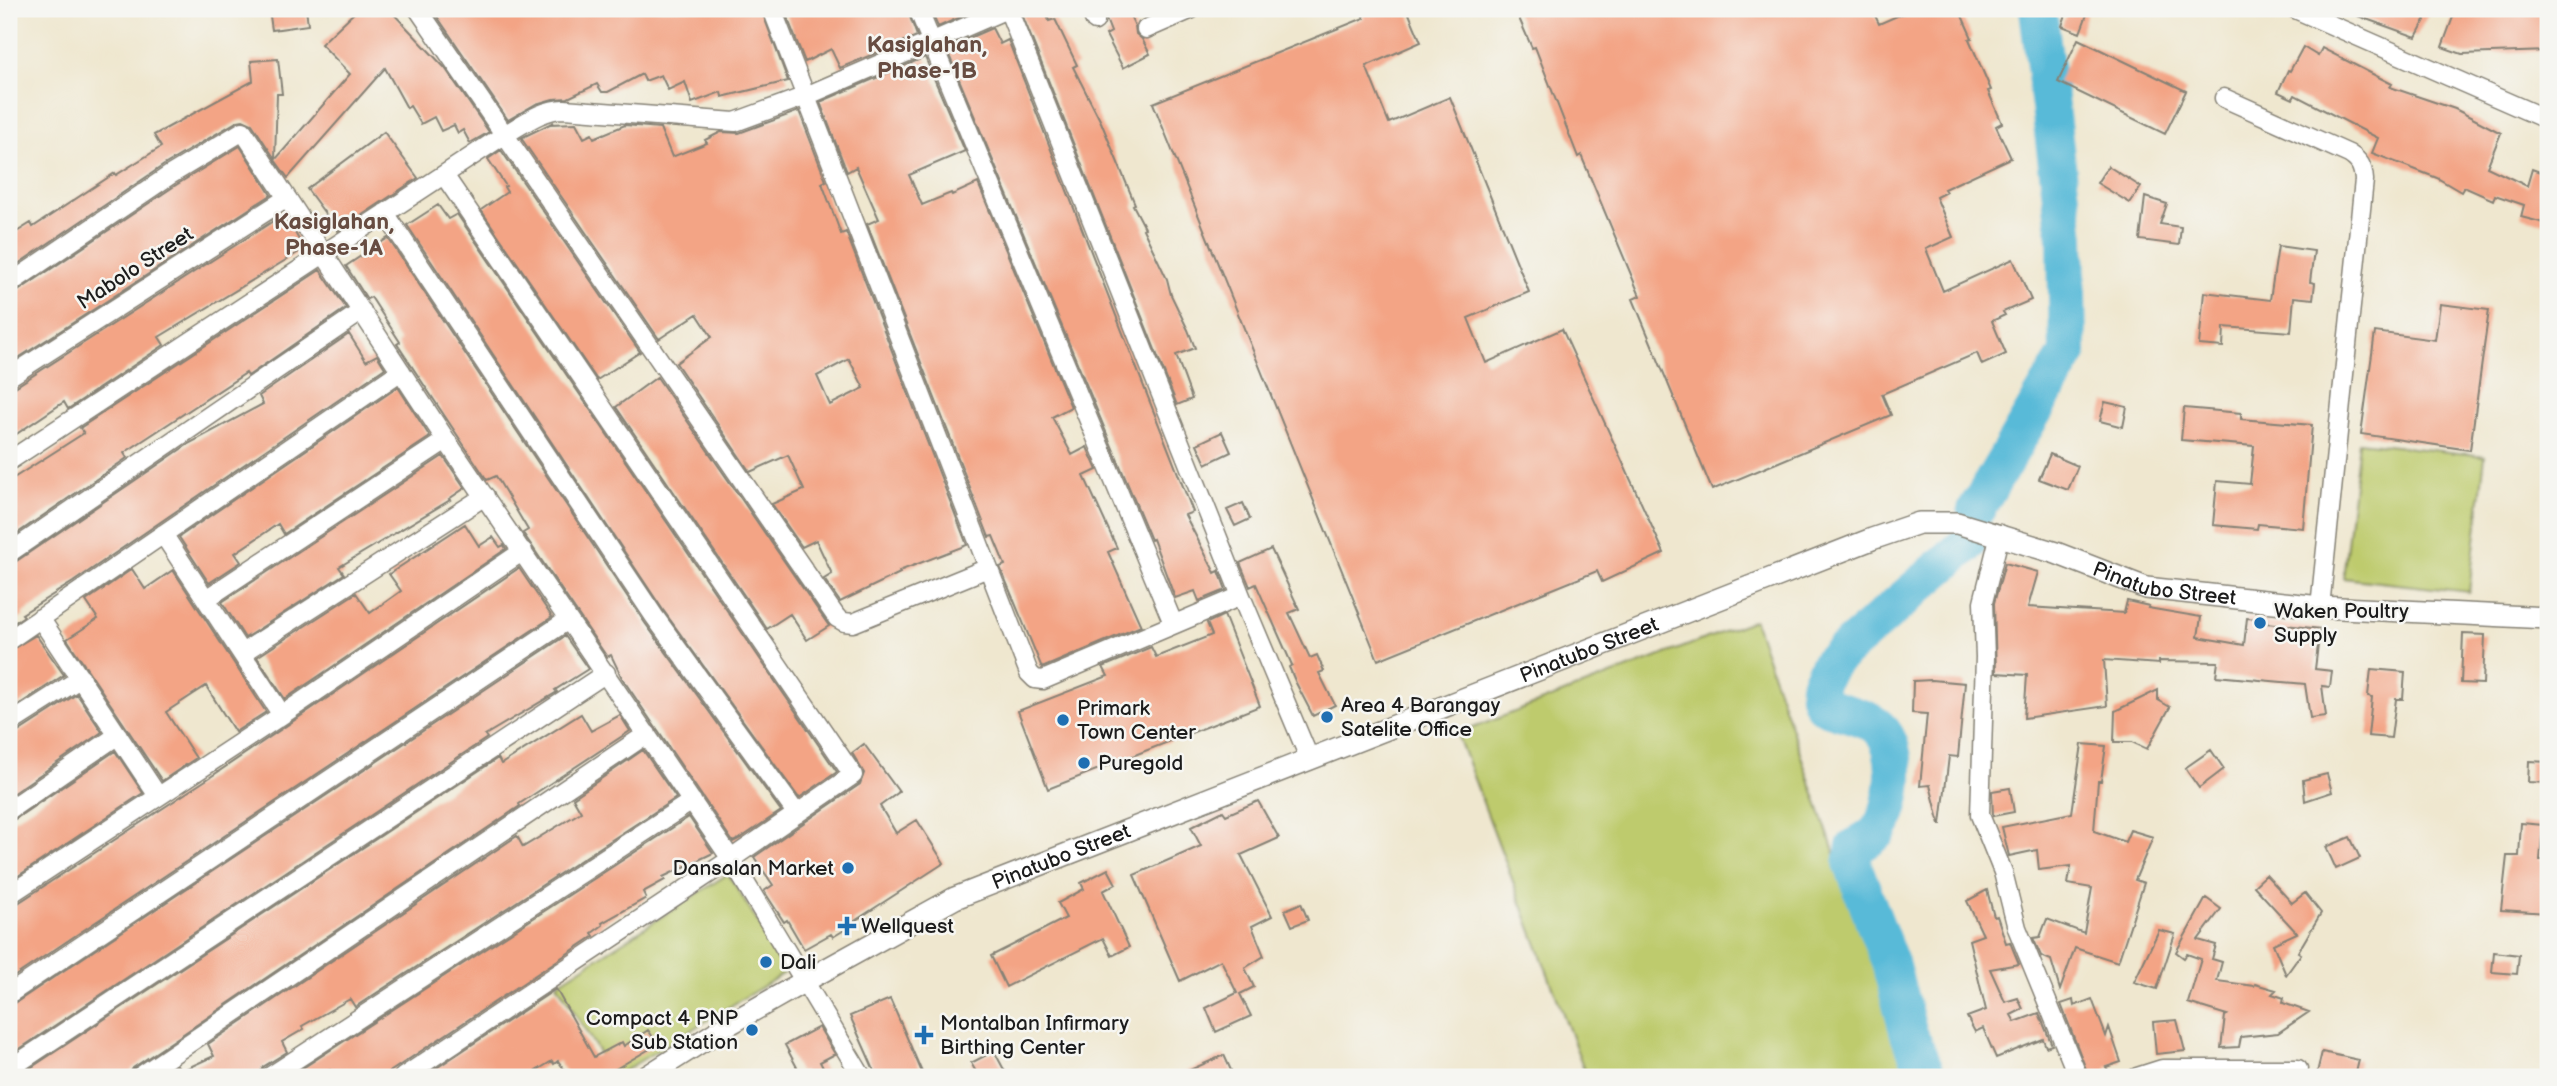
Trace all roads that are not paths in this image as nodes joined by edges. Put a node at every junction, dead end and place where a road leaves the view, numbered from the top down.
1 (418, 9) edge
2 (772, 9) edge
3 (918, 9) edge
4 (1007, 9) edge
5 (1192, 9) edge
6 (2295, 9) edge
7 (1172, 13) edge
8 (1146, 29) dead end
9 (932, 41) junction
10 (806, 96) junction
11 (2224, 98) dead end
12 (2548, 120) edge
13 (504, 135) junction
14 (444, 175) junction
15 (287, 198) junction
16 (385, 214) junction
17 (324, 254) junction
18 (9, 284) edge
19 (362, 311) junction
20 (401, 371) junction
21 (9, 377) edge
22 (446, 440) junction
23 (9, 461) edge
24 (485, 496) junction
25 (163, 534) junction
26 (2000, 534) junction
27 (523, 551) junction
28 (9, 553) edge
29 (988, 568) junction
30 (1241, 596) junction
31 (206, 599) junction
32 (2320, 607) junction
33 (40, 618) junction
34 (2548, 618) edge
35 (568, 620) junction
36 (1172, 623) junction
37 (9, 640) edge
38 (242, 653) junction
39 (606, 673) junction
40 (81, 678) junction
41 (282, 715) junction
42 (9, 724) edge
43 (648, 734) junction
44 (118, 735) junction
45 (1310, 760) junction
46 (158, 796) junction
47 (692, 801) junction
48 (9, 810) edge
49 (797, 814) junction
50 (731, 859) junction
51 (9, 895) edge
52 (805, 981) junction
53 (9, 993) edge
54 (9, 1069) edge
55 (2298, 1069) dead end
56 (139, 1077) edge
57 (269, 1077) edge
58 (403, 1077) edge
59 (646, 1077) edge
60 (862, 1077) edge
61 (2078, 1077) edge
62 (2137, 1077) edge

1 - 13 street
2 - 10 street
3 - 9 street
4 - 9 street
4 - 30 street
5 - 7 street
6 - 12 street
7 - 8 street
9 - 10 street
9 - 36 street
10 - 13 street
10 - 29 street
11 - 32 street
13 - 14 street
13 - 29 street
14 - 16 street
14 - 49 street
15 - 17 street
15 - 18 street
15 - 21 street, Mabolo Street
16 - 17 street
16 - 49 street
17 - 19 street
17 - 23 street
19 - 20 street
19 - 28 street
20 - 22 street
20 - 25 street
22 - 24 street
22 - 31 street
24 - 27 street
24 - 38 street
25 - 31 street
25 - 33 street
26 - 32 street, Pinatubo Street
26 - 45 street, Pinatubo Street
26 - 61 street
27 - 35 street
27 - 41 street
29 - 36 street
30 - 36 street
30 - 45 street
31 - 38 street
32 - 34 street, Pinatubo Street
33 - 37 street
33 - 40 street
35 - 39 street
35 - 53 street
38 - 41 street
39 - 43 street
39 - 54 street
40 - 42 street
40 - 44 street
41 - 46 street
43 - 47 street
43 - 56 street
44 - 46 street
44 - 48 street
45 - 52 street, Pinatubo Street
46 - 51 street
47 - 50 street
47 - 57 street
49 - 50 street
50 - 52 street
50 - 58 street
52 - 59 street, Pinatubo Street
52 - 60 street
55 - 62 street

